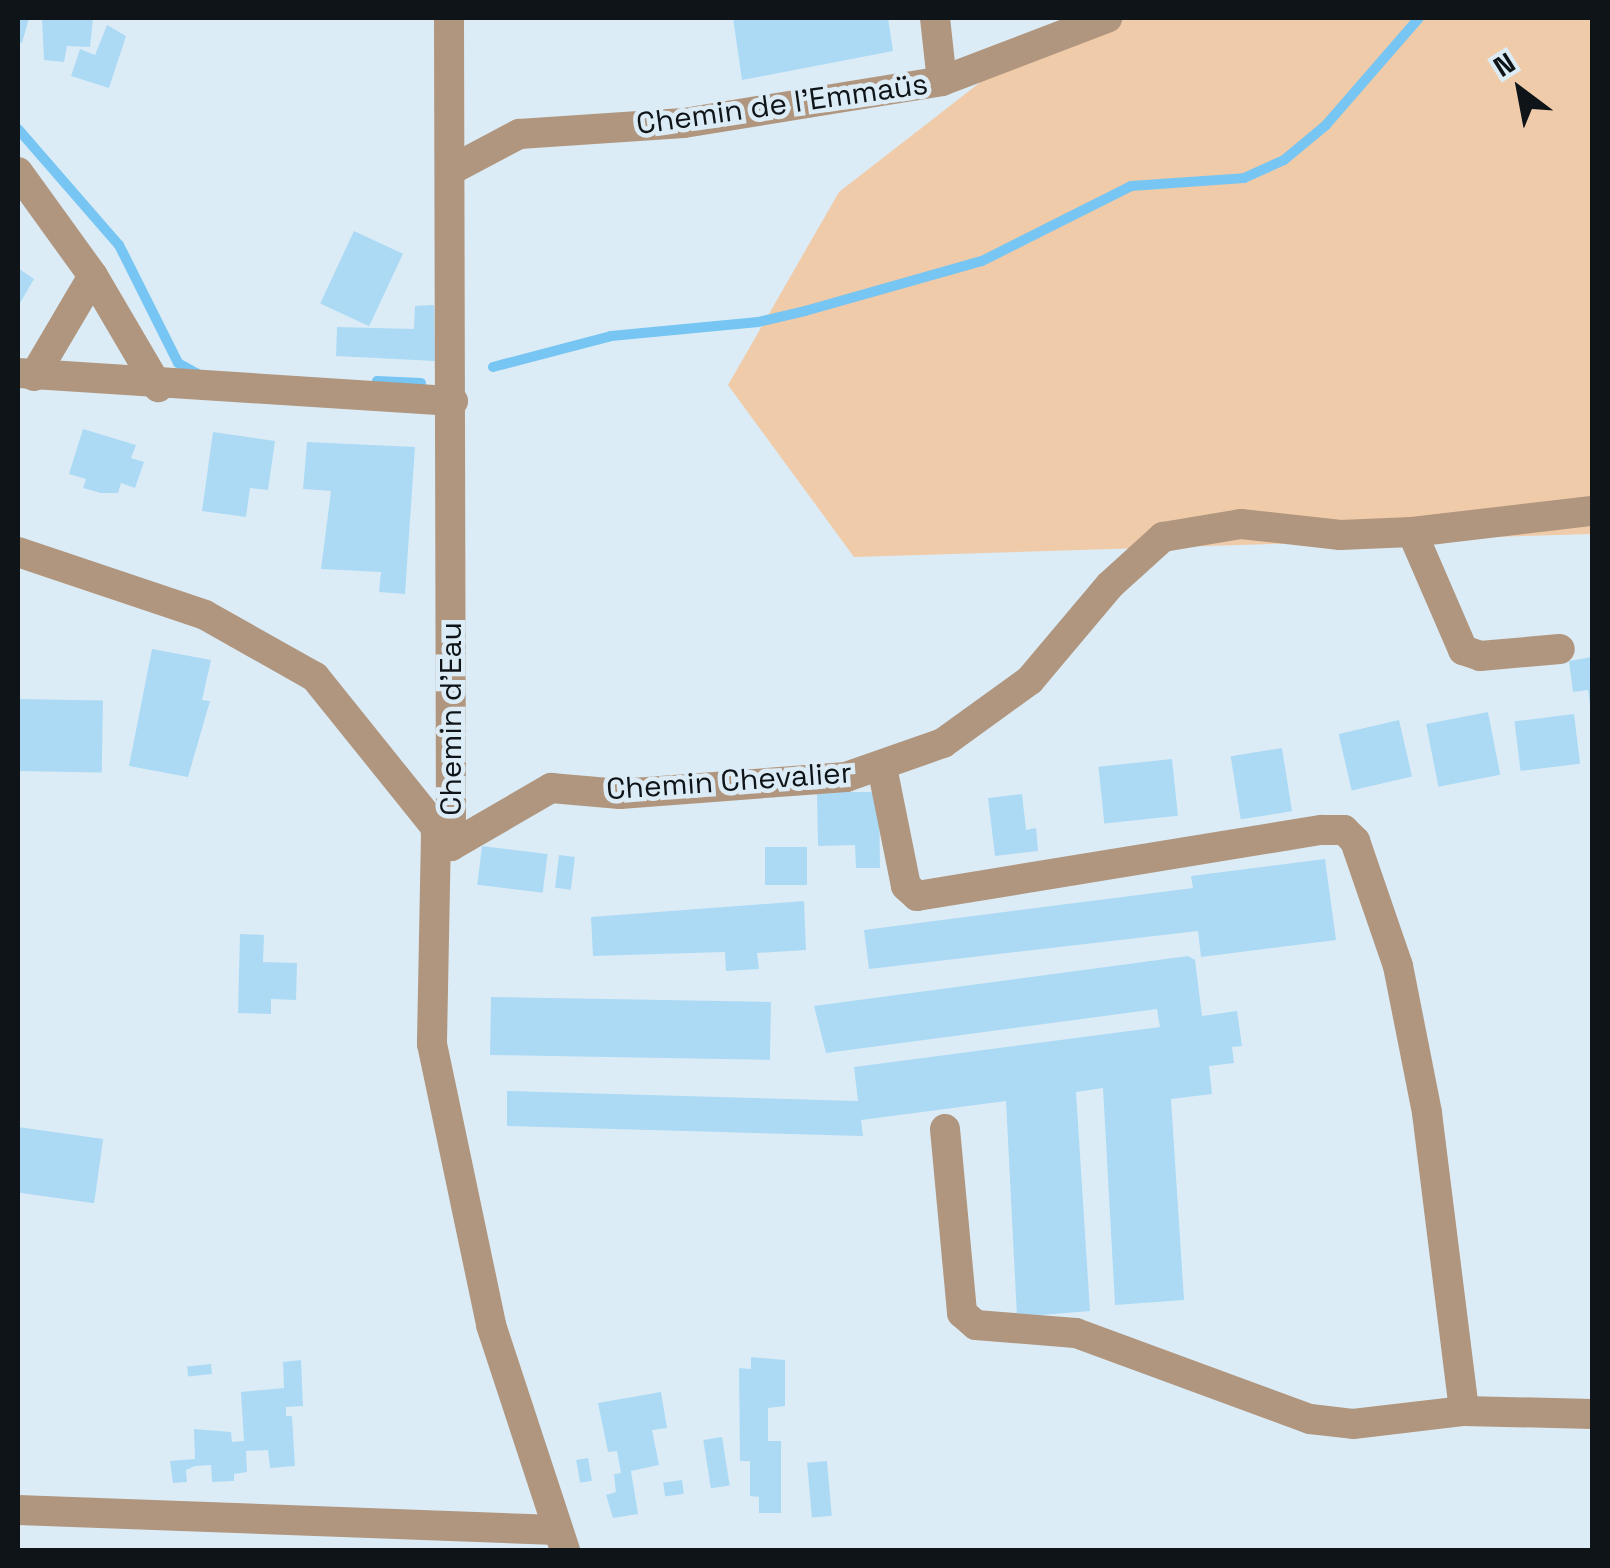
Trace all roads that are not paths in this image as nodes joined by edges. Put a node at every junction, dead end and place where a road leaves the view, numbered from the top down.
1 (449, 18) edge
2 (934, 18) edge
3 (1107, 18) edge
4 (942, 80) junction
5 (453, 169) junction
6 (18, 172) edge
7 (93, 276) junction
8 (26, 375) edge
9 (158, 387) junction
10 (453, 402) junction
11 (1592, 511) edge
12 (1412, 532) junction
13 (18, 552) edge
14 (1560, 649) dead end
15 (882, 767) junction
16 (450, 846) junction
17 (946, 1129) dead end
18 (1464, 1411) junction
19 (1592, 1414) edge
20 (18, 1510) edge
21 (561, 1540) edge

1 - 5 street, Chemin d'Eau
2 - 4 street
3 - 4 street, Chemin de l'Emmaüs
4 - 5 street, Chemin de l'Emmaüs
5 - 10 street, Chemin d'Eau
6 - 7 street
7 - 8 street
7 - 9 street
8 - 9 street
9 - 10 street
10 - 16 street, Chemin d'Eau
11 - 12 street, Chemin Chevalier
12 - 14 street
12 - 15 street, Chemin Chevalier
13 - 16 street
15 - 16 street, Chemin Chevalier
15 - 18 street
16 - 21 street, Chemin d'Eau
17 - 18 street
18 - 19 street
20 - 21 street

